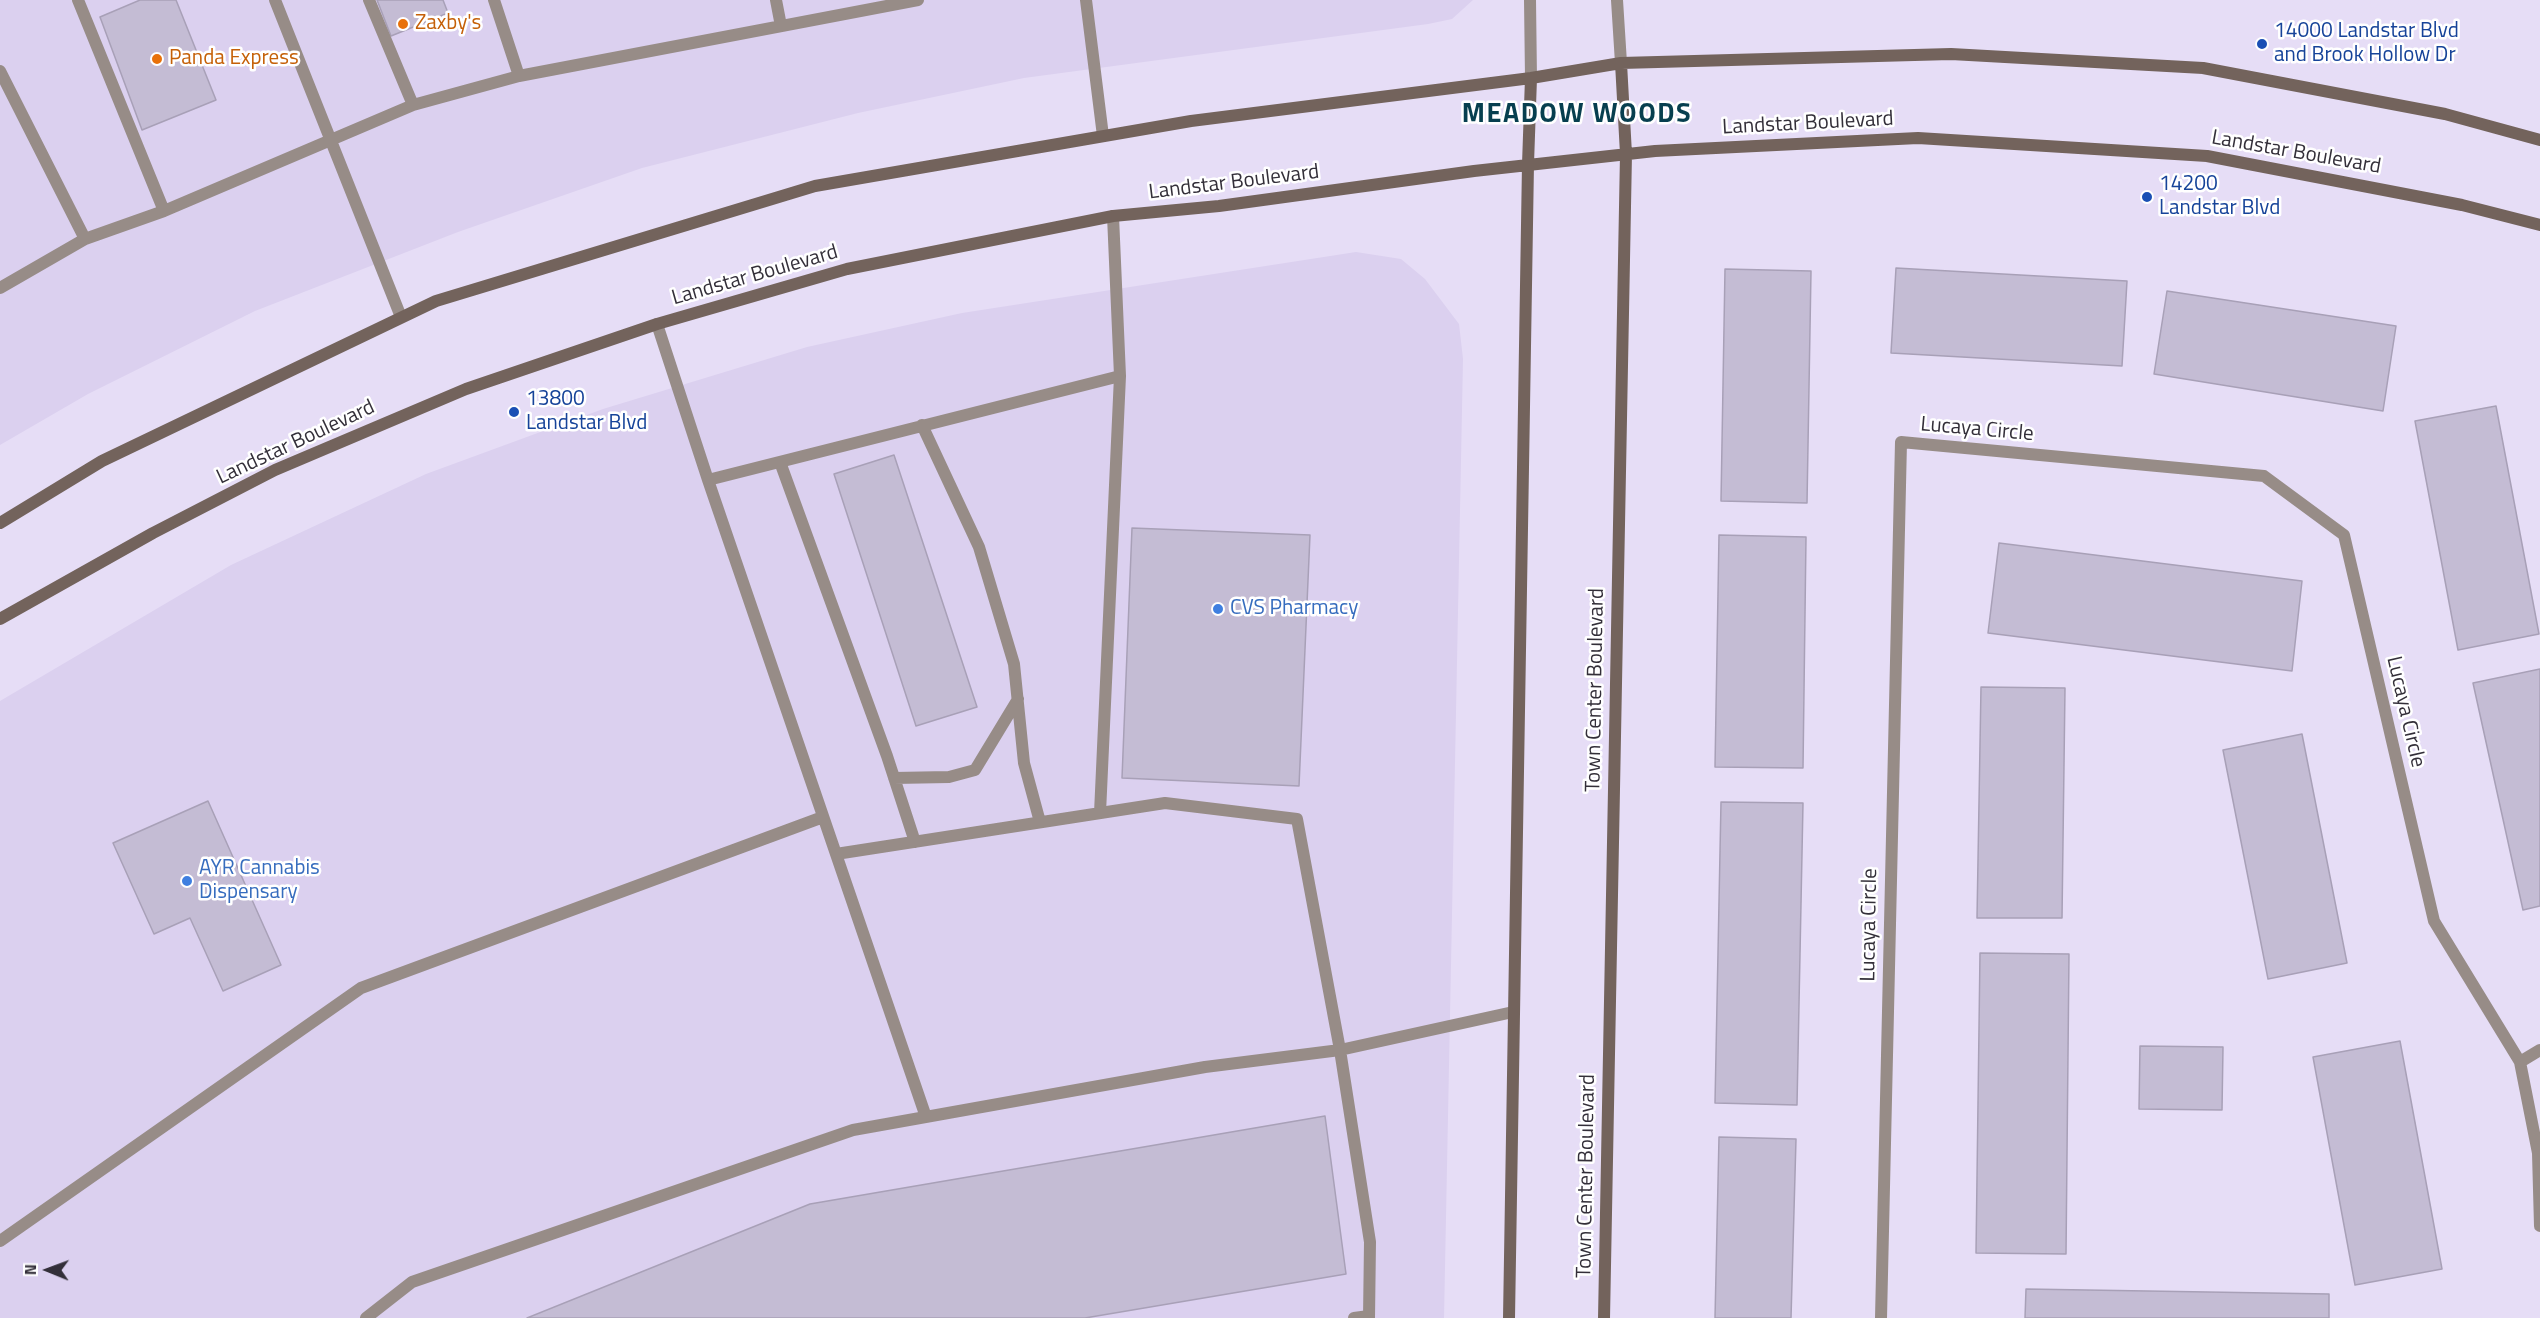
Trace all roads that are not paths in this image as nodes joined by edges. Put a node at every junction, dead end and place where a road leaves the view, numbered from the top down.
1 (78, 0) edge
2 (275, 0) edge
3 (369, 0) edge
4 (494, 0) edge
5 (776, 0) edge
6 (918, 0) edge
7 (1086, 0) edge
8 (1530, 0) edge
9 (1617, 0) edge
10 (781, 26) junction
11 (1621, 63) junction
12 (0, 71) edge
13 (519, 76) junction
14 (1532, 78) junction
15 (413, 105) junction
16 (1103, 136) junction
17 (2540, 140) edge
18 (332, 141) junction
19 (1626, 154) junction
20 (1528, 164) junction
21 (164, 211) junction
22 (1113, 216) junction
23 (2540, 225) edge
24 (85, 239) junction
25 (0, 288) edge
26 (401, 317) junction
27 (657, 324) junction
28 (1120, 376) junction
29 (922, 426) junction
30 (780, 462) junction
31 (708, 480) junction
32 (0, 524) edge
33 (0, 619) edge
34 (1018, 699) junction
35 (894, 778) junction
36 (1100, 813) junction
37 (823, 817) junction
38 (1040, 822) junction
39 (915, 842) junction
40 (836, 854) junction
41 (1513, 1012) junction
42 (1340, 1050) junction
43 (2540, 1050) edge
44 (2520, 1062) junction
45 (926, 1117) junction
46 (2540, 1226) edge
47 (0, 1242) edge
48 (1369, 1317) edge
49 (366, 1318) edge
50 (1354, 1318) edge
51 (1509, 1318) edge
52 (1604, 1318) edge
53 (1881, 1318) edge

1 - 21 street
2 - 18 street
3 - 15 street
4 - 13 street
5 - 10 street
6 - 10 street
7 - 16 street
8 - 14 street
9 - 11 street
10 - 13 street
11 - 14 main road
11 - 17 main road
11 - 19 main road, Town Center Boulevard
12 - 24 street
13 - 15 street
14 - 16 main road
14 - 20 main road
15 - 18 street
16 - 26 main road
18 - 21 street
18 - 26 street
19 - 20 main road, Landstar Boulevard
19 - 23 main road, Landstar Boulevard
19 - 52 main road, Town Center Boulevard
20 - 22 main road, Landstar Boulevard
20 - 41 main road
21 - 24 street
22 - 27 main road, Landstar Boulevard
22 - 28 street
24 - 25 street
26 - 32 main road
27 - 31 street
27 - 33 main road, Landstar Boulevard
28 - 29 street
28 - 36 street
29 - 30 street
29 - 34 street
30 - 31 street
30 - 35 street
31 - 37 street
34 - 35 street
34 - 38 street
35 - 39 street
36 - 38 street
36 - 42 street
37 - 40 street
37 - 47 street
38 - 39 street
39 - 40 street
40 - 45 street
41 - 42 street
41 - 51 main road
42 - 45 street
42 - 48 street
43 - 44 street
44 - 46 street, Lucaya Circle
44 - 53 street, Lucaya Circle
45 - 49 street
48 - 50 street

